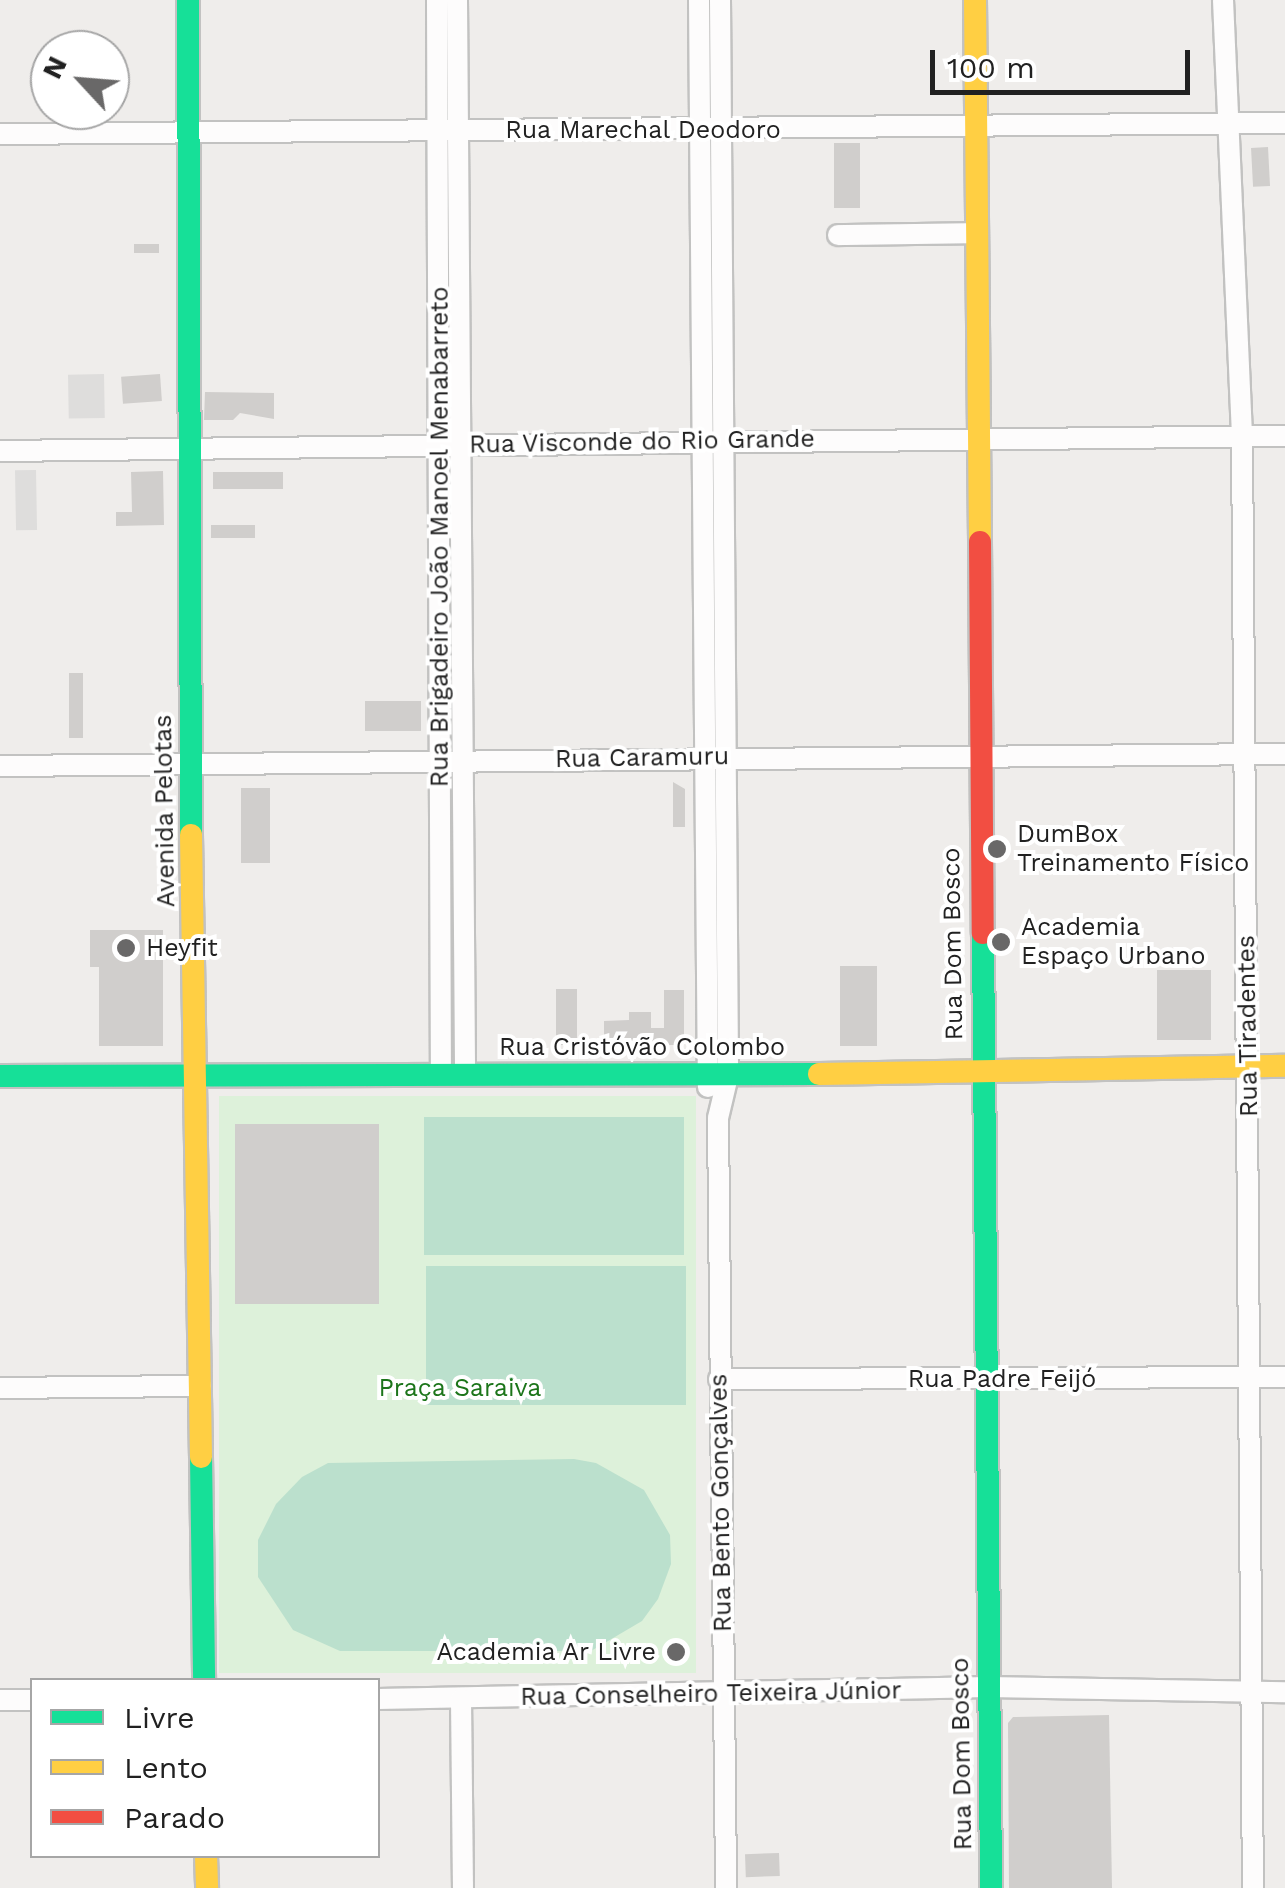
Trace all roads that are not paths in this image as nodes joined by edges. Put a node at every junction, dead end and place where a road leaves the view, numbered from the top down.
1 (188, 0) edge
2 (437, 0) edge
3 (457, 0) edge
4 (699, 0) edge
5 (720, 0) edge
6 (976, 0) edge
7 (1222, 0) edge
8 (1236, 0) edge
9 (1232, 123) junction
10 (1285, 123) edge
11 (712, 126) junction
12 (974, 128) junction
13 (448, 131) junction
14 (189, 132) junction
15 (0, 134) edge
16 (975, 233) junction
17 (838, 235) dead end
18 (1242, 436) junction
19 (1285, 436) edge
20 (977, 438) junction
21 (714, 442) junction
22 (449, 444) junction
23 (193, 447) junction
24 (0, 451) edge
25 (977, 754) junction
26 (1285, 754) edge
27 (1244, 755) junction
28 (717, 757) junction
29 (450, 761) junction
30 (190, 763) junction
31 (0, 766) edge
32 (440, 854) junction
33 (462, 854) junction
34 (1248, 1066) junction
35 (1285, 1066) edge
36 (982, 1070) junction
37 (441, 1074) junction
38 (465, 1074) junction
39 (0, 1076) edge
40 (704, 1076) junction
41 (728, 1076) junction
42 (199, 1077) junction
43 (718, 1118) junction
44 (1254, 1377) junction
45 (1285, 1377) edge
46 (719, 1379) junction
47 (986, 1380) junction
48 (201, 1386) junction
49 (0, 1388) edge
50 (204, 1678) edge
51 (988, 1688) junction
52 (1255, 1692) junction
53 (1285, 1692) edge
54 (725, 1694) junction
55 (380, 1699) edge
56 (461, 1699) junction
57 (0, 1700) edge
58 (30, 1700) edge
59 (206, 1858) edge
60 (207, 1888) edge
61 (463, 1888) edge
62 (726, 1888) edge
63 (991, 1888) edge
64 (1253, 1888) edge

1 - 14 street, Avenida Pelotas
2 - 13 street, Rua Brigadeiro João Manoel Menabarreto
3 - 13 street, Rua Brigadeiro João Manoel Menabarreto
4 - 11 street, Rua Bento Gonçalves
5 - 11 street, Rua Bento Gonçalves
6 - 12 street, Rua Dom Bosco
7 - 9 street, Rua Tiradentes
8 - 9 street, Rua Tiradentes
9 - 10 street, Rua Marechal Deodoro
9 - 12 street, Rua Marechal Deodoro
9 - 18 street, Rua Tiradentes
11 - 12 street, Rua Marechal Deodoro
11 - 13 street, Rua Marechal Deodoro
11 - 21 street, Rua Bento Gonçalves
12 - 16 street, Rua Dom Bosco
13 - 14 street, Rua Marechal Deodoro
13 - 22 street, Rua Brigadeiro João Manoel Menabarreto
14 - 15 street, Rua Marechal Deodoro
14 - 23 street, Avenida Pelotas
16 - 17 street
16 - 20 street, Rua Dom Bosco
18 - 19 street, Rua Visconde do Rio Grande
18 - 20 street, Rua Visconde do Rio Grande
18 - 27 street, Rua Tiradentes
20 - 21 street, Rua Visconde do Rio Grande
20 - 25 street, Rua Dom Bosco
21 - 22 street, Rua Visconde do Rio Grande
21 - 28 street, Rua Bento Gonçalves
22 - 23 street, Rua Visconde do Rio Grande
22 - 29 street, Rua Brigadeiro João Manoel Menabarreto
23 - 24 street, Rua Visconde do Rio Grande
23 - 30 street, Avenida Pelotas
25 - 27 street, Rua Caramuru
25 - 28 street, Rua Caramuru
25 - 36 street, Rua Dom Bosco
26 - 27 street, Rua Caramuru
27 - 34 street, Rua Tiradentes
28 - 29 street, Rua Caramuru
28 - 40 street, Rua Bento Gonçalves
28 - 41 street, Rua Bento Gonçalves
29 - 30 street, Rua Caramuru
29 - 32 street, Rua Brigadeiro João Manoel Menabarreto
29 - 33 street, Rua Brigadeiro João Manoel Menabarreto
30 - 31 street, Rua Caramuru
30 - 42 street, Avenida Pelotas
32 - 33 street
32 - 37 street, Rua Brigadeiro João Manoel Menabarreto
33 - 38 street, Rua Brigadeiro João Manoel Menabarreto
34 - 35 street, Rua Cristóvão Colombo
34 - 36 street, Rua Cristóvão Colombo
34 - 44 street, Rua Tiradentes
36 - 41 street, Rua Cristóvão Colombo
36 - 47 street, Rua Dom Bosco
37 - 38 street, Rua Cristóvão Colombo
37 - 42 street, Rua Cristóvão Colombo
38 - 40 street, Rua Cristóvão Colombo
39 - 42 street, Rua Cristóvão Colombo
40 - 41 street, Rua Cristóvão Colombo
40 - 43 street, Rua Bento Gonçalves
41 - 43 street, Rua Bento Gonçalves
42 - 48 street, Avenida Pelotas
43 - 46 street, Rua Bento Gonçalves
44 - 45 street, Rua Padre Feijó
44 - 47 street, Rua Padre Feijó
44 - 52 street, Rua Tiradentes
46 - 47 street, Rua Padre Feijó
46 - 54 street, Rua Bento Gonçalves
47 - 51 street, Rua Dom Bosco
48 - 49 street
48 - 50 street, Avenida Pelotas
51 - 52 street, Rua Conselheiro Teixeira Júnior
51 - 54 street, Rua Conselheiro Teixeira Júnior
51 - 63 street, Rua Dom Bosco
52 - 53 street, Rua Conselheiro Teixeira Júnior
52 - 64 street, Rua Tiradentes
54 - 56 street, Rua Conselheiro Teixeira Júnior
54 - 62 street, Rua Bento Gonçalves
55 - 56 street, Rua Conselheiro Teixeira Júnior
56 - 61 street
57 - 58 street
59 - 60 street

